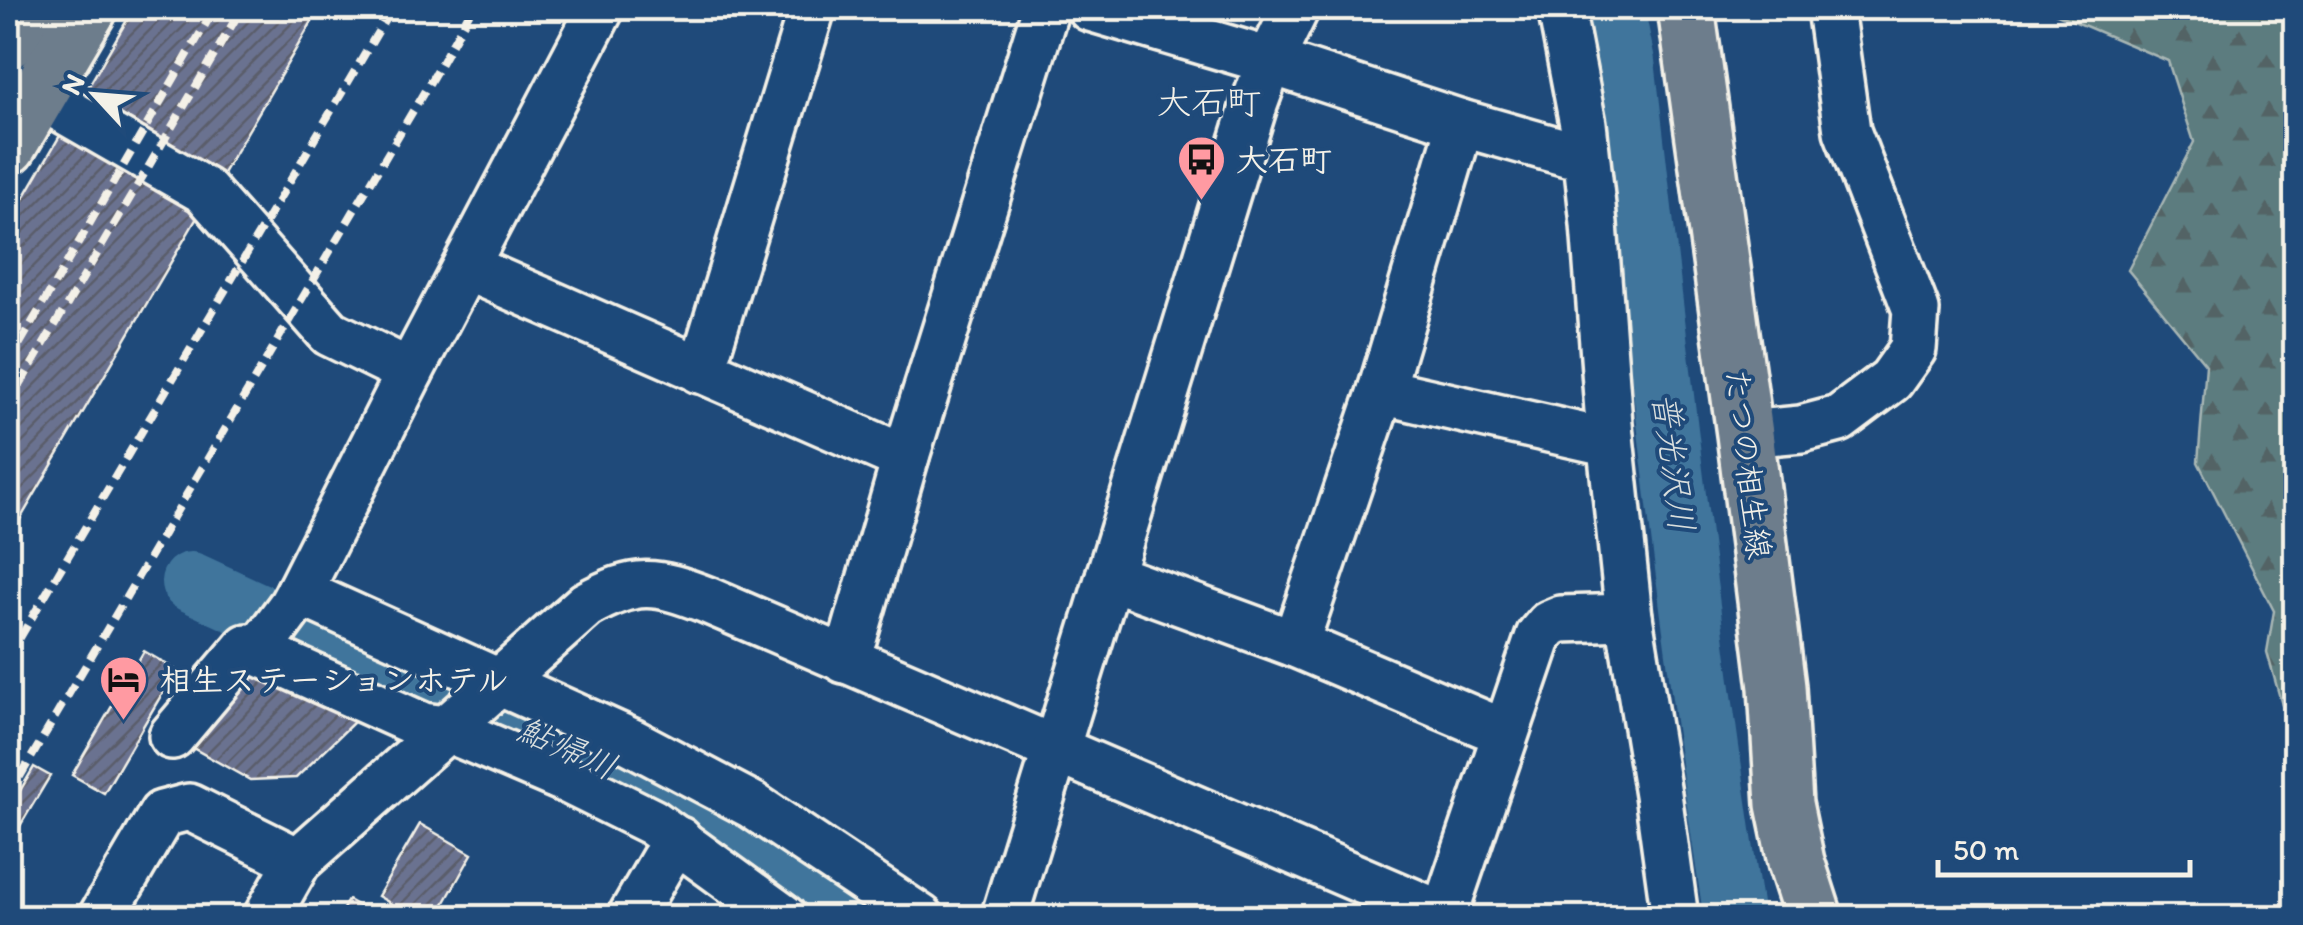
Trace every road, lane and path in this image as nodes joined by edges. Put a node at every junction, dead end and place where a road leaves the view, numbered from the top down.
1 (89, 8) edge
2 (601, 8) edge
3 (812, 8) edge
4 (1046, 8) edge
5 (1090, 8) edge
6 (1296, 8) edge
7 (1561, 8) edge
8 (1686, 8) edge
9 (1830, 8) edge
10 (17, 18) edge
11 (1270, 61) junction
12 (38, 94) junction
13 (1460, 123) junction
14 (8, 146) edge
15 (1585, 151) junction
16 (466, 267) junction
17 (700, 370) junction
18 (410, 372) junction
19 (1380, 391) junction
20 (1745, 434) junction
21 (1610, 438) junction
22 (906, 456) junction
23 (1110, 576) junction
24 (296, 599) junction
25 (1629, 618) junction
26 (1295, 644) junction
27 (261, 647) junction
28 (844, 660) junction
29 (497, 686) junction
30 (450, 726) junction
31 (1506, 730) junction
32 (172, 736) dead end
33 (1056, 751) junction
34 (680, 840) junction
35 (298, 862) junction
36 (1445, 917) edge
37 (102, 918) edge
38 (266, 918) edge
39 (630, 918) edge
40 (784, 918) edge
41 (922, 918) edge
42 (1004, 918) edge
43 (1675, 918) edge
44 (1814, 918) edge

1 - 12 main road
2 - 16 street
3 - 17 street
4 - 22 street
5 - 11 street
6 - 11 street
7 - 15 street
8 - 20 main road, たつの相生線
9 - 20 street
10 - 12 street
11 - 13 street
11 - 23 street
12 - 14 main road
12 - 18 street
13 - 15 street
13 - 19 street
15 - 21 street
16 - 17 street
16 - 18 street
17 - 22 street
18 - 24 street
19 - 21 street
19 - 26 street
20 - 44 main road, たつの相生線
21 - 25 street
22 - 28 street
23 - 26 street
23 - 33 street
24 - 27 street
24 - 29 street
25 - 31 street
25 - 43 street
26 - 31 street
27 - 30 street
27 - 32 street
28 - 29 street
28 - 33 street
29 - 30 street
29 - 41 street
30 - 34 street
30 - 35 street
31 - 36 street
33 - 36 street
33 - 42 street
34 - 39 street
34 - 40 street
35 - 37 street
35 - 38 street

